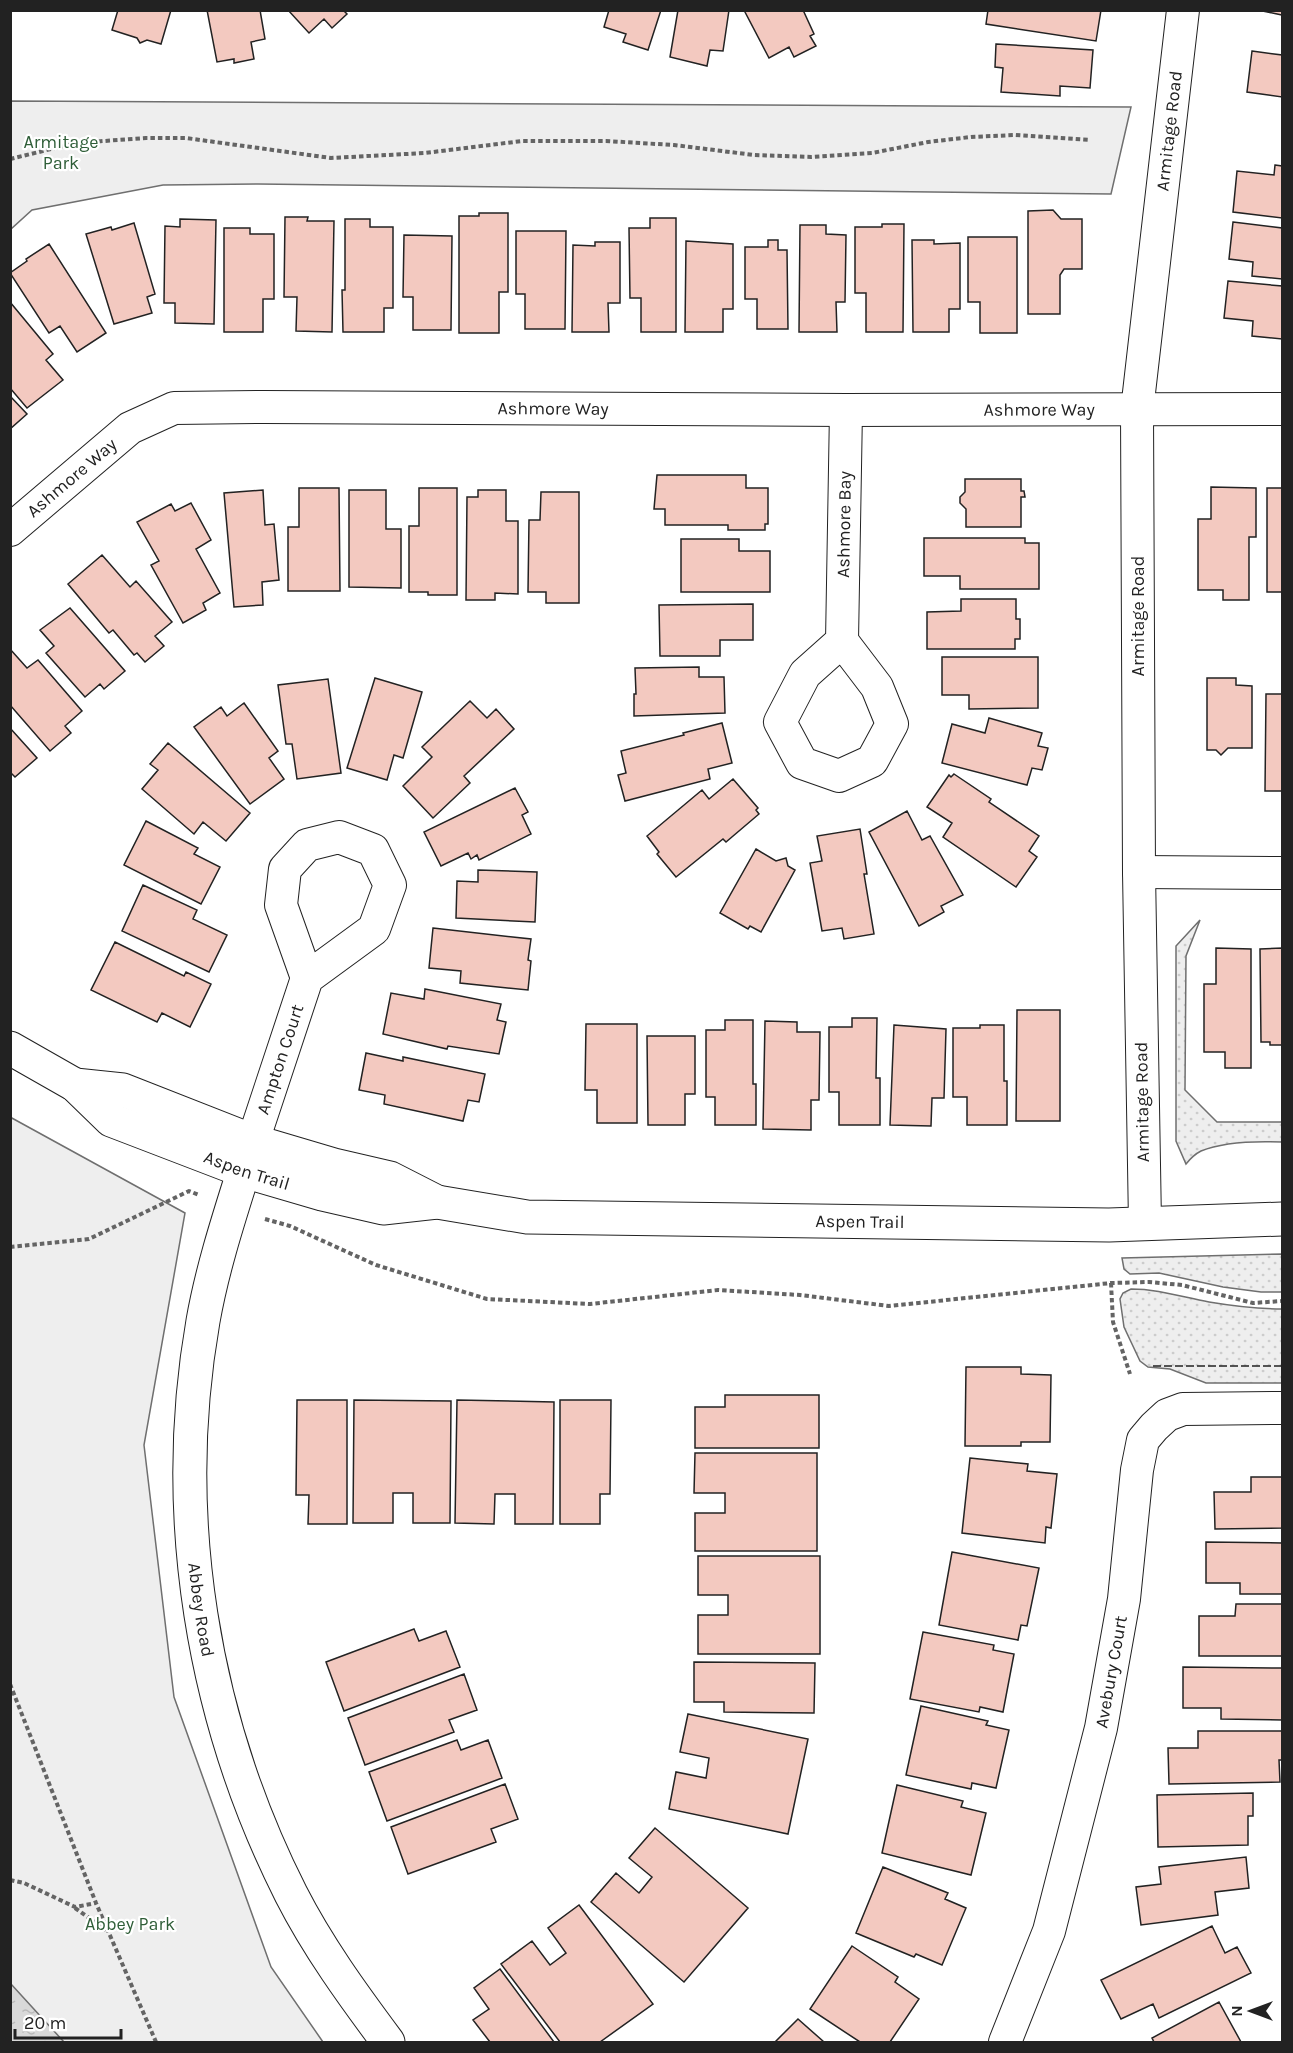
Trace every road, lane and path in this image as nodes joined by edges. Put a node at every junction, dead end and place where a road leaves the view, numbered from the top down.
1 (1183, 10) edge
2 (1090, 140) dead end
3 (10, 159) edge
4 (1282, 409) edge
5 (846, 410) junction
6 (1137, 410) junction
7 (10, 530) edge
8 (842, 641) dead end
9 (1139, 872) junction
10 (1282, 873) edge
11 (307, 978) dead end
12 (10, 1048) edge
13 (249, 1156) junction
14 (231, 1209) junction
15 (1282, 1219) edge
16 (1145, 1223) junction
17 (10, 1247) edge
18 (1111, 1283) junction
19 (1282, 1301) edge
20 (1130, 1374) dead end
21 (1282, 1408) edge
22 (10, 1684) edge
23 (10, 1880) edge
24 (96, 1903) junction
25 (75, 1907) junction
26 (108, 1931) junction
27 (156, 2043) edge
28 (388, 2043) edge
29 (1005, 2043) edge

1 - 6 street, Armitage Road
2 - 3 path
4 - 6 street, Ashmore Way
5 - 6 street, Ashmore Way
5 - 7 street, Ashmore Way
5 - 8 street, Ashmore Bay
6 - 9 street, Armitage Road
9 - 10 street
9 - 16 street, Armitage Road
11 - 13 street, Ampton Court
12 - 13 street, Aspen Trail
13 - 14 street, Abbey Road
13 - 16 street, Aspen Trail
14 - 17 path
14 - 18 path
14 - 28 street, Abbey Road
15 - 16 street, Aspen Trail
18 - 19 path
18 - 20 path
21 - 29 street, Avebury Court
22 - 24 path
23 - 25 path
24 - 25 path
24 - 26 path
25 - 26 path
26 - 27 path

